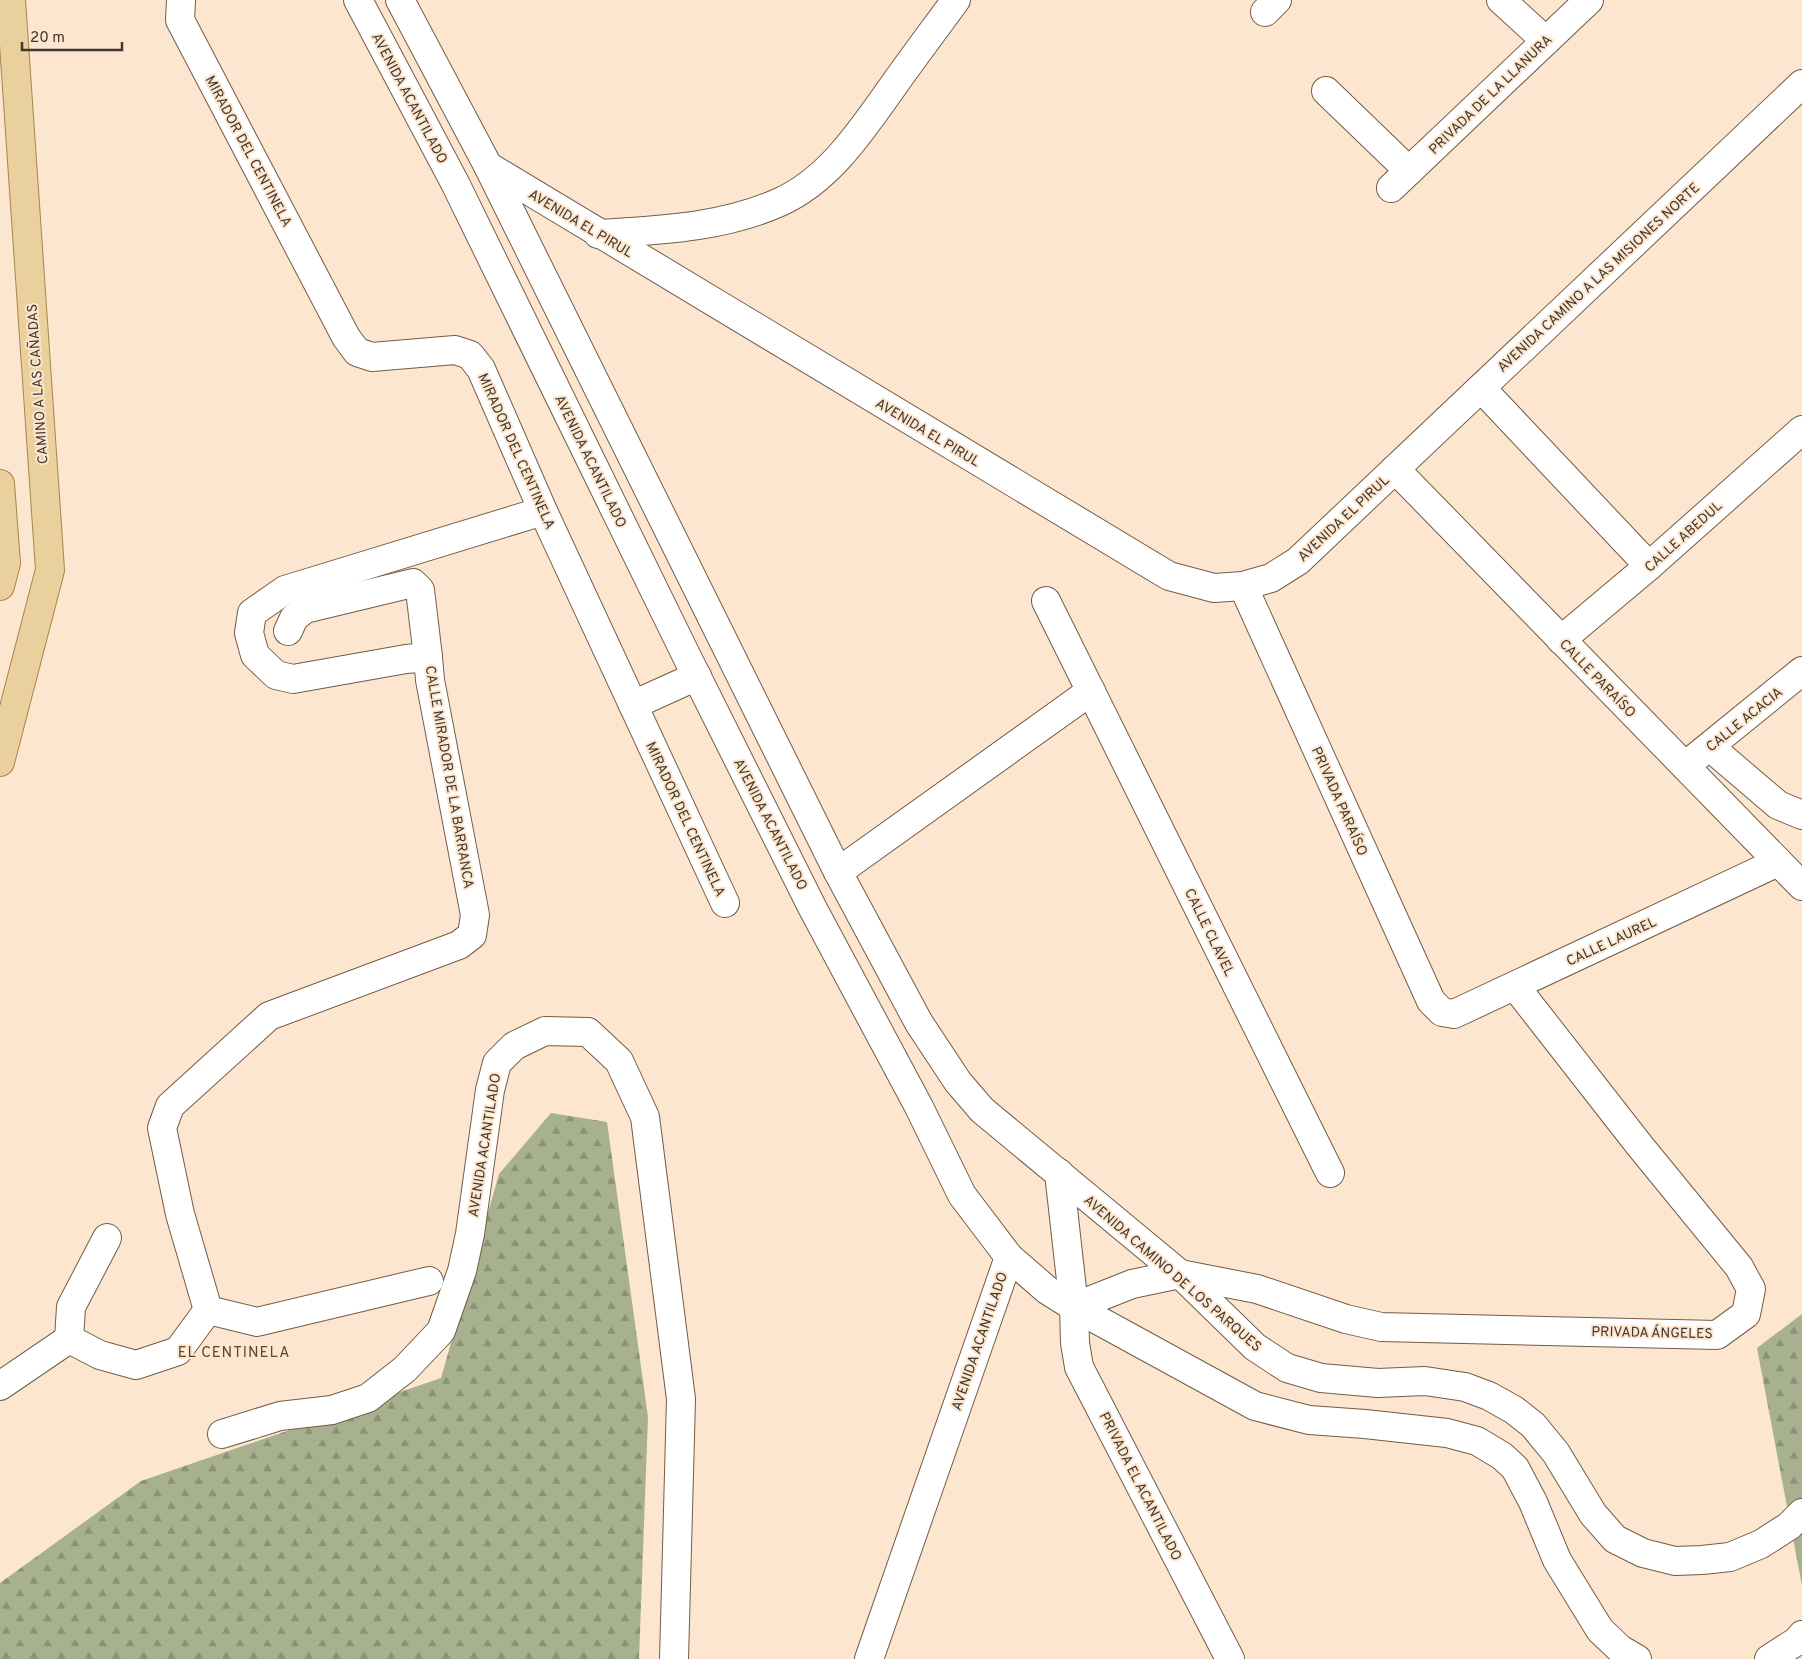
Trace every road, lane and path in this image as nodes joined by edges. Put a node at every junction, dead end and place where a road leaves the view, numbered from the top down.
1 (11, 0) edge
2 (182, 0) edge
3 (358, 0) edge
4 (400, 0) edge
5 (956, 0) edge
6 (1501, 0) edge
7 (1589, 0) edge
8 (1546, 41) junction
9 (1802, 84) edge
10 (1326, 91) dead end
11 (488, 166) junction
12 (455, 183) junction
13 (598, 234) junction
14 (1481, 388) junction
15 (1802, 430) edge
16 (1395, 469) junction
17 (0, 484) edge
18 (542, 511) junction
19 (1649, 566) junction
20 (0, 586) edge
21 (1243, 586) junction
22 (1046, 601) dead end
23 (288, 631) dead end
24 (1561, 640) junction
25 (428, 657) junction
26 (1802, 671) edge
27 (696, 675) junction
28 (1090, 691) junction
29 (632, 703) junction
30 (1710, 748) junction
31 (0, 762) edge
32 (1685, 766) junction
33 (1802, 815) edge
34 (1778, 862) junction
35 (838, 872) junction
36 (1802, 886) edge
37 (725, 903) dead end
38 (1515, 986) junction
39 (1442, 1012) joint
40 (1059, 1172) junction
41 (1330, 1173) dead end
42 (107, 1238) dead end
43 (1009, 1256) junction
44 (1180, 1274) junction
45 (429, 1281) dead end
46 (1074, 1307) junction
47 (208, 1310) junction
48 (69, 1339) junction
49 (0, 1386) edge
50 (1533, 1425) junction
51 (222, 1434) dead end
52 (1502, 1456) junction
53 (1802, 1513) edge
54 (1802, 1635) edge
55 (674, 1659) edge
56 (869, 1659) edge
57 (1230, 1659) edge
58 (1637, 1659) edge
59 (1769, 1659) edge

1 - 31 main road, CAMINO A LAS CAÑADAS
2 - 18 street, MIRADOR DEL CENTINELA
3 - 12 street, AVENIDA ACANTILADO
4 - 11 street
5 - 13 street
6 - 8 street
7 - 8 street, PRIVADA DE LA LLANURA
8 - 10 street, PRIVADA DE LA LLANURA
9 - 14 street, AVENIDA CAMINO A LAS MISIONES NORTE
11 - 12 street
11 - 13 street, AVENIDA EL PIRUL
11 - 35 street
12 - 27 street, AVENIDA ACANTILADO
13 - 21 street, AVENIDA EL PIRUL
14 - 16 street, AVENIDA CAMINO A LAS MISIONES NORTE
14 - 19 street
15 - 19 street, CALLE ABEDUL
16 - 21 street, AVENIDA EL PIRUL
16 - 24 street, CALLE PARAÍSO
17 - 20 main road
18 - 25 street, CALLE MIRADOR DE LA BARRANCA
18 - 29 street, MIRADOR DEL CENTINELA
19 - 24 street, CALLE ABEDUL
21 - 39 street, PRIVADA PARAÍSO
22 - 28 street, CALLE CLAVEL
23 - 25 street
24 - 32 street, CALLE PARAÍSO
25 - 47 street, CALLE MIRADOR DE LA BARRANCA
26 - 30 street, CALLE ACACIA
27 - 29 street
27 - 43 street, AVENIDA ACANTILADO
28 - 35 street
28 - 41 street, CALLE CLAVEL
29 - 37 street, MIRADOR DEL CENTINELA
30 - 32 street, CALLE ACACIA
30 - 33 street
32 - 34 street, CALLE PARAÍSO
34 - 36 street, CALLE PARAÍSO
34 - 38 street, CALLE LAUREL
35 - 40 street
38 - 39 street, CALLE LAUREL
38 - 44 street, PRIVADA ÁNGELES
40 - 44 street, AVENIDA CAMINO DE LOS PARQUES
40 - 46 street, PRIVADA EL ACANTILADO
42 - 48 street
43 - 46 street
43 - 56 street, AVENIDA ACANTILADO
44 - 46 street
44 - 50 street, AVENIDA CAMINO DE LOS PARQUES
45 - 47 street
46 - 52 street
46 - 57 street, PRIVADA EL ACANTILADO
47 - 48 street
48 - 49 street
50 - 52 street
50 - 53 street, AVENIDA CAMINO DE LOS PARQUES
51 - 55 street, AVENIDA ACANTILADO
52 - 58 street
54 - 59 street

